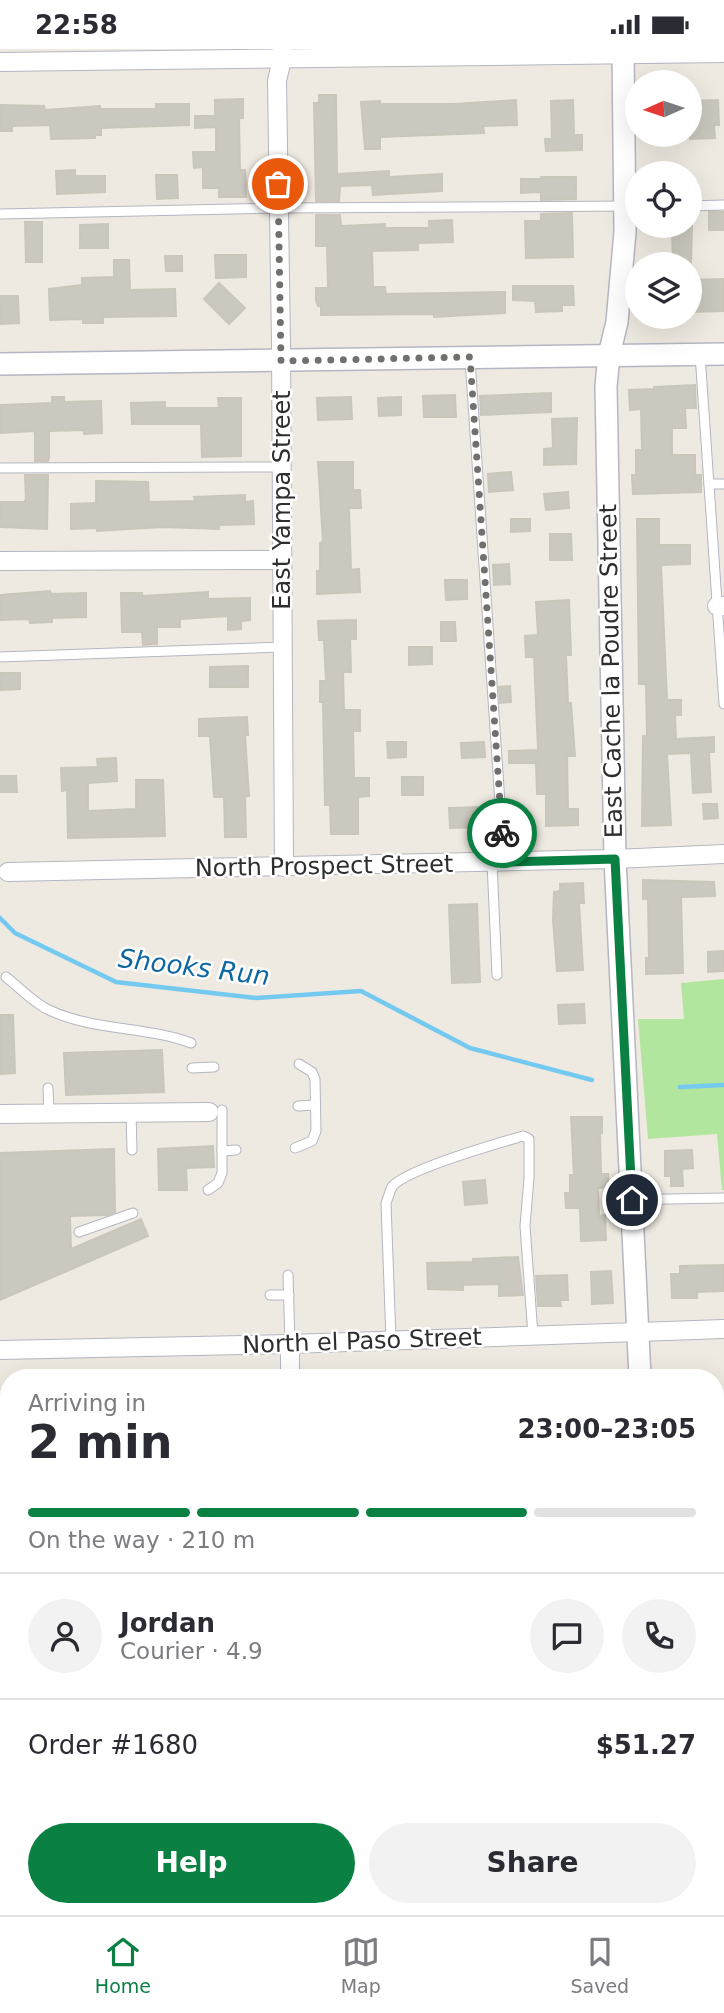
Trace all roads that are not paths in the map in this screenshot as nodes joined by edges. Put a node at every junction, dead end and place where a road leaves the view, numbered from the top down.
1 (623, 51) edge
2 (724, 53) edge
3 (282, 54) edge
4 (0, 62) edge
5 (629, 161) edge
6 (702, 205) edge
7 (724, 205) edge
8 (625, 206) edge
9 (279, 208) junction
10 (0, 214) edge
11 (627, 238) edge
12 (700, 354) junction
13 (724, 354) edge
14 (609, 355) junction
15 (470, 357) junction
16 (281, 361) junction
17 (0, 364) edge
18 (282, 467) junction
19 (0, 468) edge
20 (709, 484) junction
21 (724, 484) edge
22 (282, 560) junction
23 (0, 561) edge
24 (720, 606) edge
25 (282, 647) junction
26 (0, 657) edge
27 (724, 704) edge
28 (724, 854) edge
29 (615, 859) junction
30 (498, 862) junction
31 (284, 867) junction
32 (8, 872) dead end
33 (496, 975) dead end
34 (6, 977) dead end
35 (191, 1043) dead end
36 (299, 1065) dead end
37 (214, 1067) dead end
38 (192, 1068) dead end
39 (48, 1088) dead end
40 (315, 1105) junction
41 (298, 1107) dead end
42 (216, 1111) joint
43 (131, 1112) junction
44 (0, 1114) edge
45 (49, 1114) junction
46 (295, 1148) dead end
47 (132, 1150) dead end
48 (236, 1150) dead end
49 (222, 1151) junction
50 (208, 1190) dead end
51 (724, 1198) edge
52 (624, 1200) junction
53 (133, 1213) dead end
54 (79, 1232) dead end
55 (288, 1275) dead end
56 (289, 1294) junction
57 (270, 1295) dead end
58 (724, 1329) edge
59 (639, 1331) junction
60 (533, 1335) junction
61 (391, 1340) junction
62 (290, 1344) junction
63 (0, 1350) edge
64 (290, 1369) edge
65 (640, 1369) edge

1 - 2 street
1 - 3 street
1 - 5 street, East Cache la Poudre Street
3 - 4 street
3 - 9 street, East Yampa Street
6 - 7 lane
8 - 9 lane
9 - 10 lane
9 - 16 street, East Yampa Street
11 - 14 street, East Cache la Poudre Street
12 - 13 street
12 - 14 street
12 - 20 lane
14 - 15 street
14 - 29 street, East Cache la Poudre Street
15 - 16 street
15 - 30 lane
16 - 17 street
16 - 18 street, East Yampa Street
18 - 19 lane
18 - 22 street, East Yampa Street
20 - 21 lane
20 - 24 lane
22 - 23 street
22 - 25 street, East Yampa Street
24 - 27 lane
25 - 26 lane
25 - 31 street, East Yampa Street
28 - 29 street, North Prospect Street
29 - 30 street, North Prospect Street
29 - 52 street, East Cache la Poudre Street
30 - 31 street, North Prospect Street
30 - 33 lane
31 - 32 street, North Prospect Street
34 - 35 lane
36 - 40 lane
37 - 38 lane
39 - 45 lane
40 - 41 lane
40 - 46 lane
42 - 43 street
42 - 49 lane
43 - 45 street
43 - 47 lane
44 - 45 street
48 - 49 lane
49 - 50 lane
51 - 52 lane
52 - 59 street, East Cache la Poudre Street
53 - 54 lane
55 - 56 lane
56 - 57 lane
56 - 62 lane
58 - 59 street, North el Paso Street
59 - 60 street, North el Paso Street
59 - 65 street, East Cache la Poudre Street
60 - 61 street, North el Paso Street
60 - 61 lane
61 - 62 street, North el Paso Street
62 - 63 street, North el Paso Street
62 - 64 street

